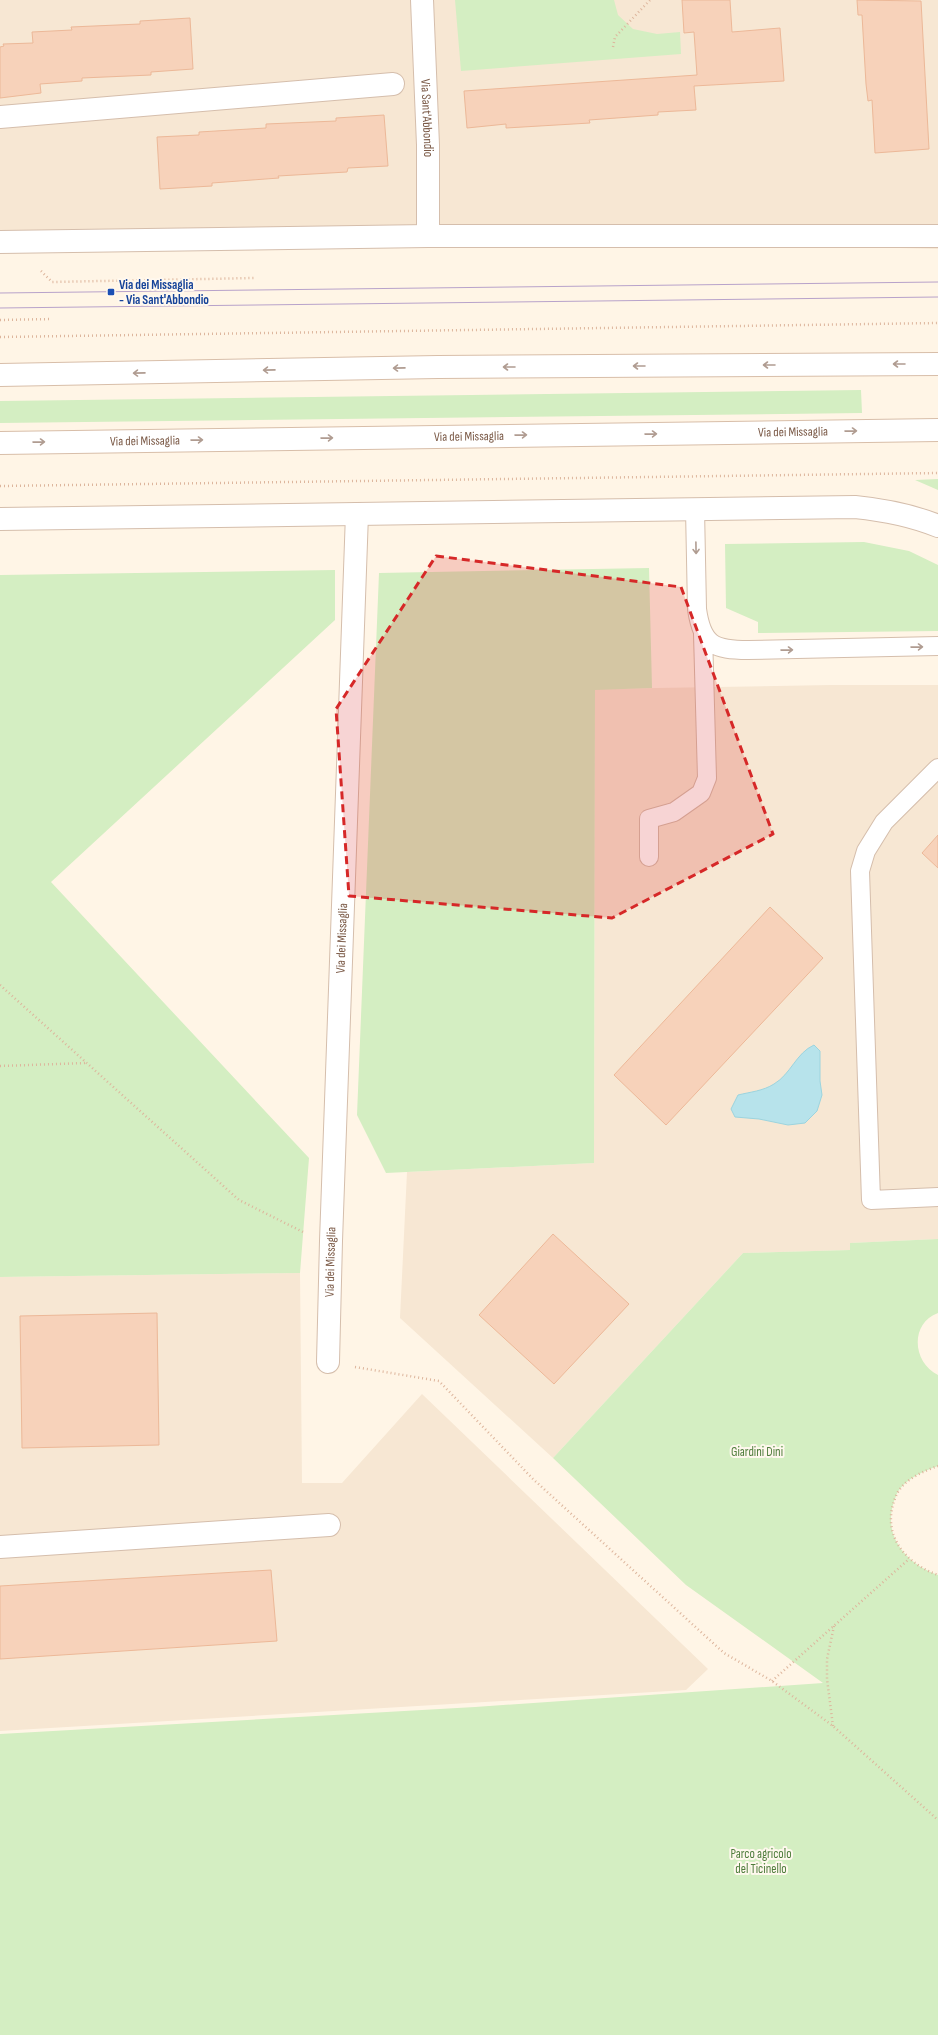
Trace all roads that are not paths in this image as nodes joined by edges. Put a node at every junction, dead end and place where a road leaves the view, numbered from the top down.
1 (422, 0) edge
2 (393, 84) dead end
3 (0, 117) edge
4 (428, 236) junction
5 (938, 236) edge
6 (0, 242) edge
7 (933, 367) edge
8 (0, 375) edge
9 (933, 428) edge
10 (0, 443) edge
11 (695, 509) junction
12 (357, 514) junction
13 (0, 518) edge
14 (938, 526) edge
15 (703, 634) junction
16 (938, 646) edge
17 (938, 768) edge
18 (649, 857) dead end
19 (938, 1197) edge
20 (328, 1362) road end
21 (329, 1525) dead end
22 (0, 1547) edge

1 - 4 street, Via Sant'Abbondio
2 - 3 street
4 - 5 street
4 - 6 street
7 -> 8 street
10 -> 9 street, Via dei Missaglia
11 - 12 street
11 - 14 street
11 -> 15 lane
12 - 13 street
12 - 20 street, Via dei Missaglia
15 -> 16 lane
15 - 18 lane
17 - 19 lane
21 - 22 street

